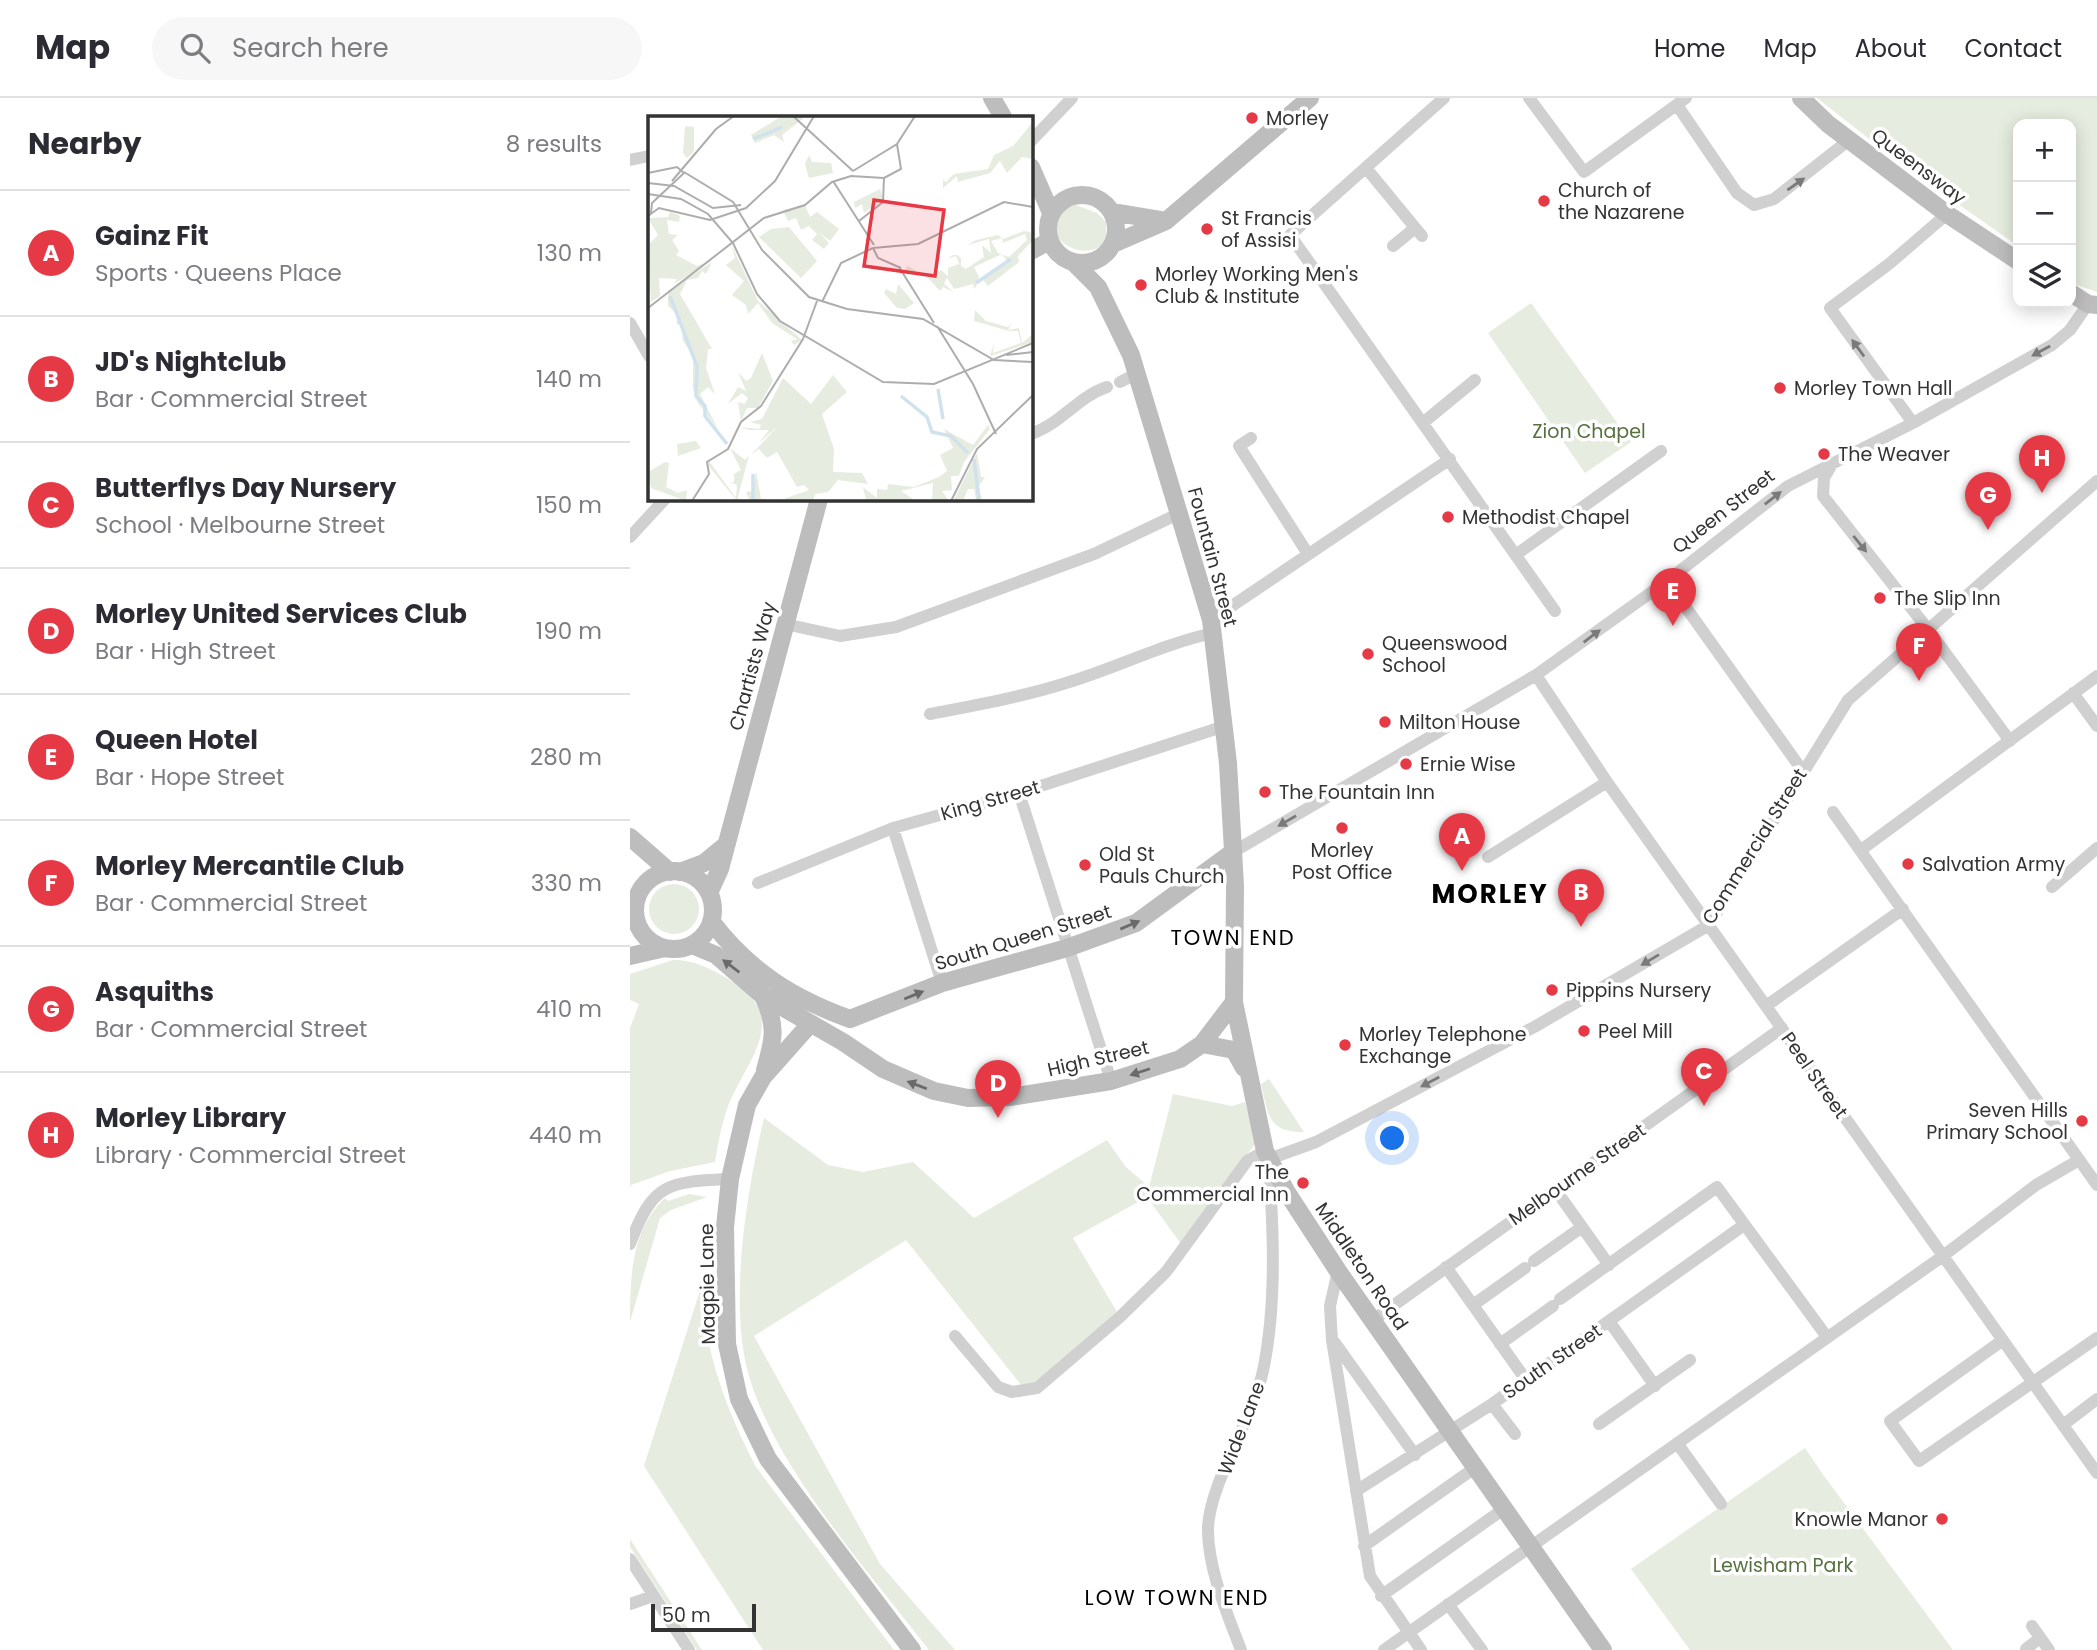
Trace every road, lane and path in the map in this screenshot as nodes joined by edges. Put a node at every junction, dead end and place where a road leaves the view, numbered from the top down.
1 (992, 98) edge
2 (1072, 98) edge
3 (1310, 98) edge
4 (1444, 98) edge
5 (1529, 98) edge
6 (1801, 98) edge
7 (1682, 101) edge
8 (1002, 116) edge
9 (1032, 140) edge
10 (1849, 141) junction
11 (648, 156) edge
12 (630, 160) edge
13 (1366, 168) junction
14 (1034, 171) edge
15 (1075, 195) junction
16 (1112, 212) junction
17 (1051, 213) junction
18 (1947, 214) junction
19 (1166, 221) junction
20 (1049, 241) junction
21 (1113, 244) junction
22 (1393, 246) dead end
23 (1032, 250) edge
24 (1100, 258) junction
25 (2013, 258) edge
26 (1074, 263) junction
27 (1098, 287) junction
28 (2076, 296) edge
29 (2093, 304) edge
30 (630, 323) edge
31 (647, 349) edge
32 (1138, 373) junction
33 (1475, 380) dead end
34 (1424, 422) junction
35 (1913, 423) junction
36 (1032, 434) edge
37 (1251, 439) dead end
38 (1661, 451) dead end
39 (1450, 459) junction
40 (1831, 466) junction
41 (2097, 481) edge
42 (668, 500) edge
43 (819, 500) edge
44 (1180, 513) junction
45 (630, 537) edge
46 (1308, 554) junction
47 (1517, 554) junction
48 (1667, 581) junction
49 (1555, 611) dead end
50 (785, 624) junction
51 (1212, 626) junction
52 (1927, 628) junction
53 (1536, 675) junction
54 (2097, 676) edge
55 (2073, 694) junction
56 (930, 713) dead end
57 (1224, 726) junction
58 (2097, 726) edge
59 (2010, 741) junction
60 (1802, 770) junction
61 (1607, 782) junction
62 (1019, 793) junction
63 (1833, 812) dead end
64 (893, 828) junction
65 (630, 837) edge
66 (726, 845) junction
67 (2097, 848) edge
68 (1861, 850) junction
69 (643, 852) junction
70 (1233, 852) junction
71 (1488, 857) dead end
72 (675, 872) junction
73 (758, 883) dead end
74 (645, 884) junction
75 (2052, 887) dead end
76 (709, 893) junction
77 (1903, 908) junction
78 (711, 921) junction
79 (1709, 925) junction
80 (634, 934) edge
81 (692, 945) junction
82 (664, 948) junction
83 (1067, 948) junction
84 (630, 956) edge
85 (942, 983) junction
86 (766, 989) junction
87 (1234, 1002) junction
88 (1766, 1006) junction
89 (850, 1019) junction
90 (805, 1026) junction
91 (1782, 1028) junction
92 (844, 1042) junction
93 (1202, 1044) junction
94 (763, 1077) junction
95 (1249, 1080) junction
96 (1111, 1081) junction
97 (1267, 1155) junction
98 (2079, 1160) junction
99 (730, 1179) junction
100 (2097, 1185) edge
101 (1555, 1189) junction
102 (1744, 1225) junction
103 (1582, 1227) junction
104 (630, 1244) edge
105 (1943, 1256) junction
106 (1609, 1265) junction
107 (1446, 1267) junction
108 (1338, 1271) junction
109 (1473, 1305) junction
110 (1373, 1320) junction
111 (1609, 1321) junction
112 (955, 1336) dead end
113 (1827, 1337) junction
114 (2097, 1338) edge
115 (1332, 1340) junction
116 (2003, 1340) junction
117 (1500, 1344) junction
118 (1690, 1360) dead end
119 (1526, 1380) junction
120 (2033, 1382) junction
121 (1655, 1386) junction
122 (2097, 1399) edge
123 (1492, 1404) junction
124 (1599, 1424) dead end
125 (2063, 1425) junction
126 (1450, 1432) junction
127 (1515, 1434) dead end
128 (1677, 1443) junction
129 (1415, 1455) junction
130 (2092, 1459) edge
131 (1476, 1467) junction
132 (2097, 1473) edge
133 (1356, 1491) junction
134 (1721, 1504) dead end
135 (1505, 1508) junction
136 (1364, 1546) junction
137 (1531, 1546) junction
138 (630, 1559) edge
139 (653, 1595) junction
140 (1381, 1595) junction
141 (630, 1604) edge
142 (1448, 1604) junction
143 (2032, 1626) dead end
144 (1408, 1633) junction
145 (2040, 1638) junction
146 (2026, 1649) edge
147 (689, 1650) edge
148 (912, 1650) edge
149 (1241, 1650) edge
150 (1384, 1650) edge
151 (1421, 1650) edge
152 (1482, 1650) edge
153 (1603, 1650) edge
154 (2049, 1650) edge

1 - 8 main road
2 - 9 street
3 - 19 main road
4 - 13 street
5 - 7 street
6 - 10 main road, Queensway
7 -> 10 street
10 - 18 main road, Queensway
11 - 12 street
13 - 22 street
13 - 34 street
14 - 15 main road
14 - 17 main road
15 - 16 main road
15 - 17 main road
16 - 19 main road
16 - 21 main road
17 - 20 main road
18 - 25 main road, Queensway
35 -> 18 street
19 - 21 main road
20 - 23 main road
20 - 26 main road
21 - 24 main road
24 - 26 main road
24 - 27 main road, Fountain Street
26 - 27 main road, Fountain Street
27 - 32 main road, Fountain Street
28 - 29 main road
29 -> 35 street, Queen Street
30 - 31 street
32 - 36 street
32 - 44 main road, Fountain Street
33 - 34 street
34 - 39 street
35 - 40 street, Queen Street
37 - 46 street
38 - 47 street
39 - 46 street
39 - 47 street
48 -> 40 street, Queen Street
40 -> 52 street
41 - 52 street, Commercial Street
42 - 45 street
43 - 50 main road, Chartists Way
44 - 50 street
44 - 51 main road, Fountain Street
46 - 51 street
47 - 49 street
53 -> 48 street, Queen Street
48 - 60 street
50 - 66 main road, Chartists Way
51 - 56 street
51 - 57 main road, Fountain Street
52 - 59 street
52 - 60 street, Commercial Street
53 - 61 street, Peel Street
53 -> 70 street, Queen Street
54 - 55 street
55 - 58 street
55 - 59 street
57 - 62 street, King Street
57 - 70 main road, Fountain Street
59 - 68 street
60 - 79 street, Commercial Street
61 - 71 street
61 - 79 street, Peel Street
62 - 64 street, King Street
62 - 83 street
63 - 68 street
64 - 73 street, King Street
64 - 85 street
65 - 69 main road
66 - 72 main road
66 - 76 main road, Chartists Way
67 - 75 street
68 - 77 street
69 - 72 main road
69 - 74 main road
83 -> 70 main road, South Queen Street
70 - 87 main road, Middleton Road
72 - 74 main road
72 - 76 main road
74 - 80 main road
76 - 78 main road
77 - 88 street
77 - 98 street
78 - 81 main road
78 - 86 main road
79 - 88 street, Peel Street
79 -> 97 street, Commercial Street
80 - 82 main road
81 - 82 main road
86 -> 81 main road
82 - 84 main road
83 - 85 main road, South Queen Street
83 - 96 street
89 -> 85 main road, South Queen Street
86 - 89 main road
86 - 90 main road
86 - 94 main road, Magpie Lane
87 - 93 main road, High Street
87 - 95 main road, Middleton Road
88 - 91 street, Peel Street
89 - 92 main road
90 - 92 main road, High Street
90 - 94 main road, Magpie Lane
91 - 101 street, Melbourne Street
91 - 105 street, Peel Street
96 -> 92 main road, High Street
93 - 95 main road
93 -> 96 main road, High Street
94 - 99 main road, Magpie Lane
95 - 97 main road, Middleton Road
97 - 108 main road, Middleton Road
97 - 112 street, Commercial Street
97 - 149 street, Wide Lane
98 - 100 street
98 - 105 street
99 - 104 street
99 - 148 main road, Magpie Lane
101 - 103 street
101 - 107 street, Melbourne Street
102 - 106 street
102 - 111 street, South Street
102 - 113 street
103 - 106 street
103 - 109 street
105 - 113 street
105 - 116 street, Peel Street
106 - 117 street
107 - 109 street
107 - 110 street, Melbourne Street
108 - 110 main road, Middleton Road
108 - 115 street
109 - 117 street
110 - 126 main road, Middleton Road
111 - 119 street, South Street
111 - 121 street
113 - 128 street
114 - 120 street
115 - 129 street
115 - 133 street
116 - 120 street, Peel Street
116 - 120 street
117 - 119 street
118 - 121 street
119 - 123 street, South Street
120 - 125 street, Peel Street
121 - 124 street
122 - 125 street
123 - 126 street, South Street
123 - 127 street
125 - 130 street, Peel Street
126 - 129 street, South Street
126 - 131 main road, Middleton Road
128 - 134 street
128 - 137 street
129 - 133 street, South Street
130 - 132 street, Peel Street
131 - 135 main road, Middleton Road
131 - 136 street
133 - 136 street
135 - 137 main road, Middleton Road
135 - 140 street
136 - 140 street
137 - 142 street
137 - 153 main road, Middleton Road
138 - 139 street
139 - 141 street
139 - 147 street
140 - 144 street
142 - 144 street
142 - 152 street
143 - 145 street
144 - 150 street
144 - 151 street
145 - 146 street
145 - 154 street

